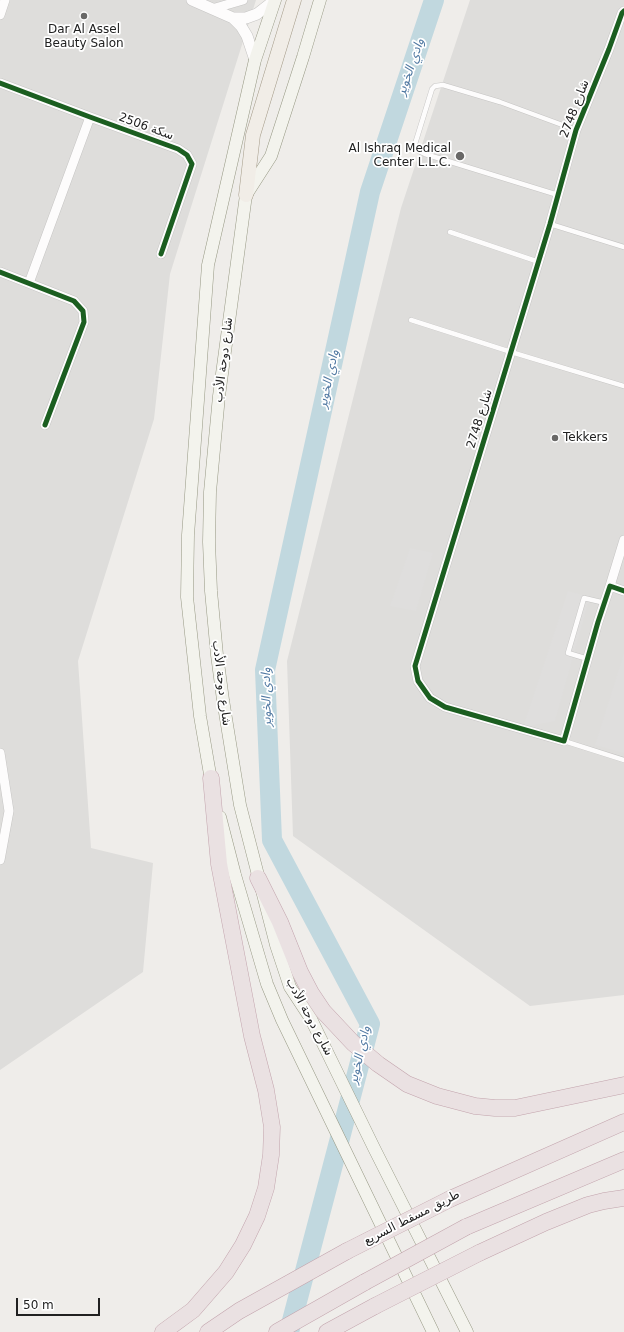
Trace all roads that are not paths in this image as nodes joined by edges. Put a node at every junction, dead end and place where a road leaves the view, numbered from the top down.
1 (5, 0) edge
2 (192, 0) edge
3 (243, 0) edge
4 (275, 0) edge
5 (294, 0) edge
6 (320, 0) edge
7 (212, 9) junction
8 (624, 12) edge
9 (0, 15) edge
10 (233, 18) junction
11 (256, 60) junction
12 (0, 83) edge
13 (90, 117) junction
14 (576, 130) junction
15 (246, 195) junction
16 (558, 195) junction
17 (550, 224) junction
18 (450, 232) dead end
19 (624, 247) edge
20 (161, 254) dead end
21 (538, 262) junction
22 (0, 272) edge
23 (29, 283) junction
24 (411, 320) dead end
25 (511, 352) junction
26 (624, 386) edge
27 (45, 425) dead end
28 (624, 540) edge
29 (610, 586) junction
30 (624, 591) edge
31 (605, 603) junction
32 (588, 659) junction
33 (564, 741) junction
34 (0, 753) edge
35 (624, 760) edge
36 (211, 778) junction
37 (0, 860) edge
38 (258, 878) junction
39 (624, 1085) edge
40 (624, 1122) edge
41 (624, 1160) edge
42 (624, 1198) edge
43 (163, 1332) edge
44 (208, 1332) edge
45 (277, 1332) edge
46 (327, 1332) edge
47 (433, 1332) edge
48 (467, 1332) edge

1 - 9 street
2 - 7 street
3 - 7 street
4 - 10 street
4 - 11 main road, شارع دوحة الأدب
5 - 15 main road
6 - 15 main road, شارع دوحة الأدب
7 - 10 street
8 - 14 street, شارع 2748
10 - 11 street
11 - 36 main road, شارع دوحة الأدب
12 - 13 street, سكة 2506
13 - 20 street, سكة 2506
13 - 23 street
14 - 16 street, شارع 2748
14 - 16 lane
15 - 38 main road, شارع دوحة الأدب
16 - 17 street, شارع 2748
17 - 19 lane
17 - 21 street, شارع 2748
18 - 21 lane
21 - 25 street, شارع 2748
22 - 23 street
23 - 27 street
24 - 25 lane
25 - 26 lane
25 - 33 street, شارع 2748
28 - 29 street
29 - 30 street
29 - 31 street
31 - 32 street
31 - 32 lane
32 - 33 street
33 - 35 lane
34 - 37 street
36 - 43 highway
36 - 47 main road, شارع دوحة الأدب
38 - 39 highway
38 - 48 main road, شارع دوحة الأدب
40 - 44 highway, طريق مسقط السريع, bridge
41 - 45 highway, bridge
42 - 46 highway, bridge

